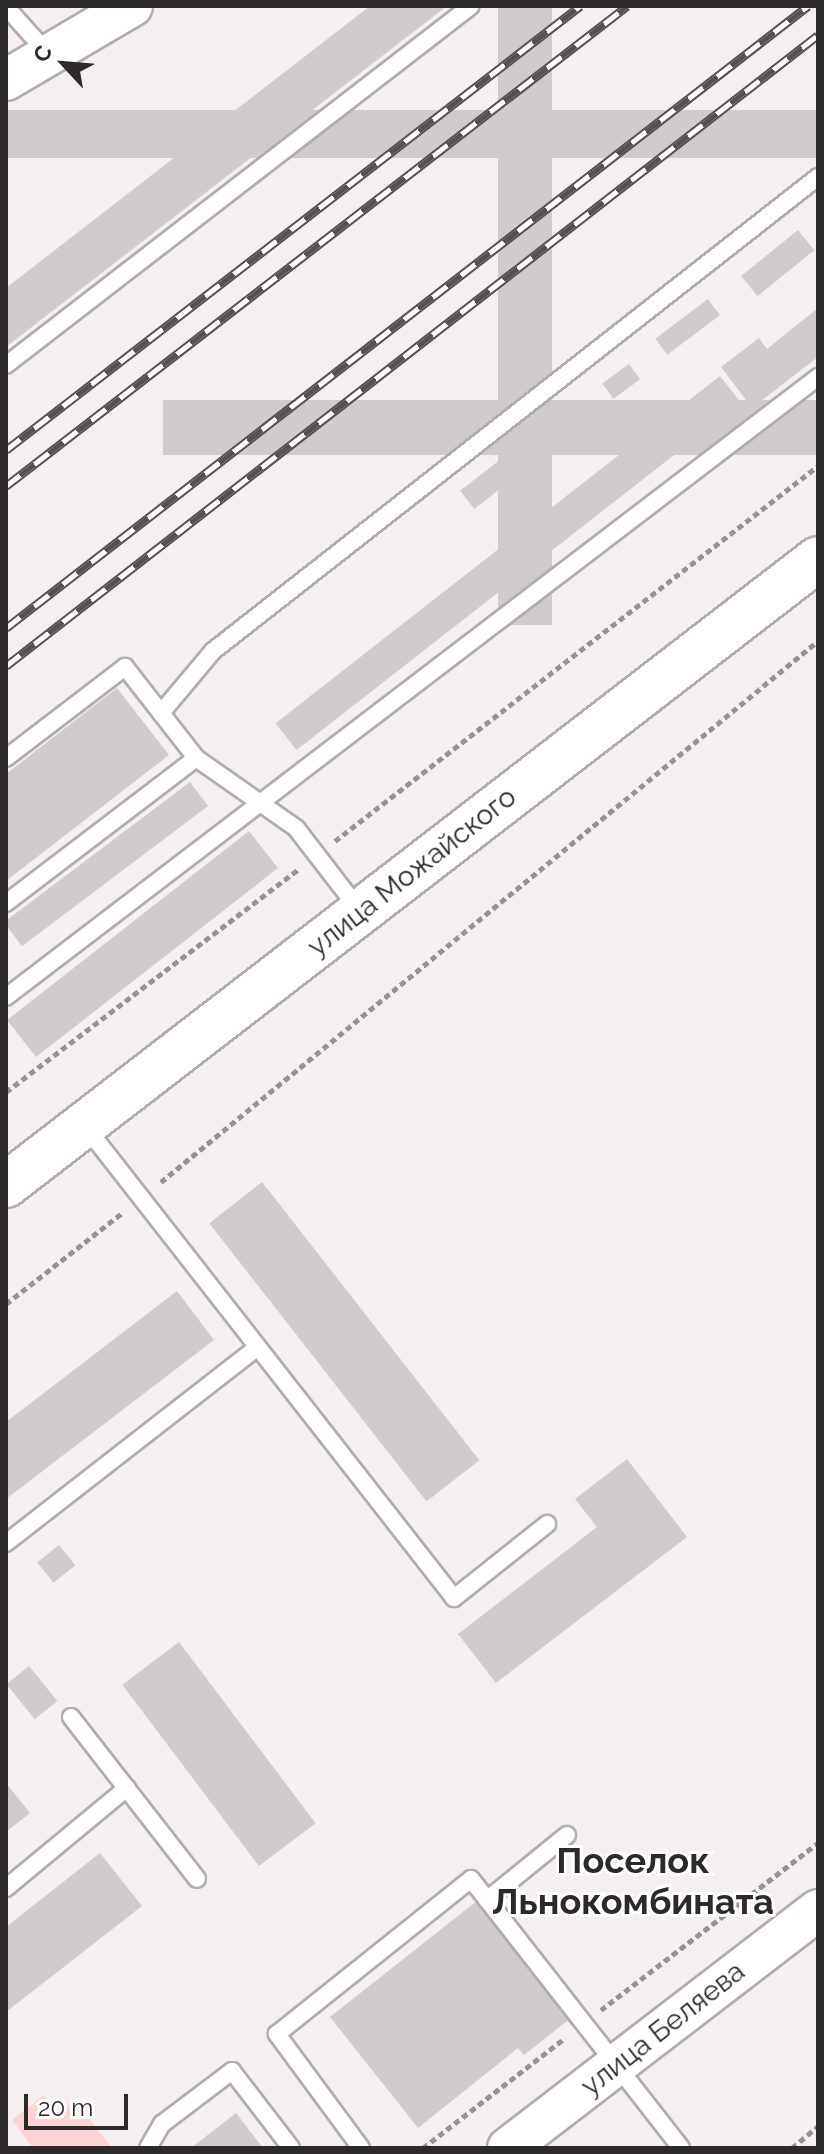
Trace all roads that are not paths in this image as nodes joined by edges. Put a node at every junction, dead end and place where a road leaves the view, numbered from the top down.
1 (132, 6) edge
2 (471, 6) edge
3 (6, 7) edge
4 (51, 57) junction
5 (6, 80) edge
6 (818, 177) edge
7 (6, 365) edge
8 (818, 377) edge
9 (818, 559) edge
10 (161, 713) junction
11 (6, 758) edge
12 (196, 758) junction
13 (258, 802) junction
14 (6, 903) edge
15 (361, 912) junction
16 (6, 997) edge
17 (84, 1125) junction
18 (6, 1185) edge
19 (255, 1349) junction
20 (547, 1524) dead end
21 (6, 1543) edge
22 (71, 1717) dead end
23 (127, 1788) junction
24 (567, 1835) dead end
25 (197, 1879) dead end
26 (6, 1888) edge
27 (487, 1900) junction
28 (818, 1910) edge
29 (614, 2067) junction
30 (674, 2146) edge
31 (148, 2148) edge
32 (291, 2148) edge
33 (361, 2148) edge
34 (508, 2148) edge

1 - 4 street
2 - 7 lane
3 - 4 lane
4 - 5 street
6 - 10 lane
8 - 13 lane
9 - 15 main road, улица Можайского
10 - 11 lane
10 - 12 lane
12 - 13 lane
12 - 14 lane
13 - 15 lane
13 - 16 lane
15 - 17 main road, улица Можайского
17 - 18 main road, улица Можайского
17 - 19 lane
19 - 20 lane
19 - 21 lane
22 - 23 lane
23 - 25 lane
23 - 26 lane
24 - 27 lane
27 - 29 lane
27 - 33 lane
28 - 29 street, улица Беляева
29 - 30 lane
29 - 34 street, улица Беляева
31 - 32 lane

